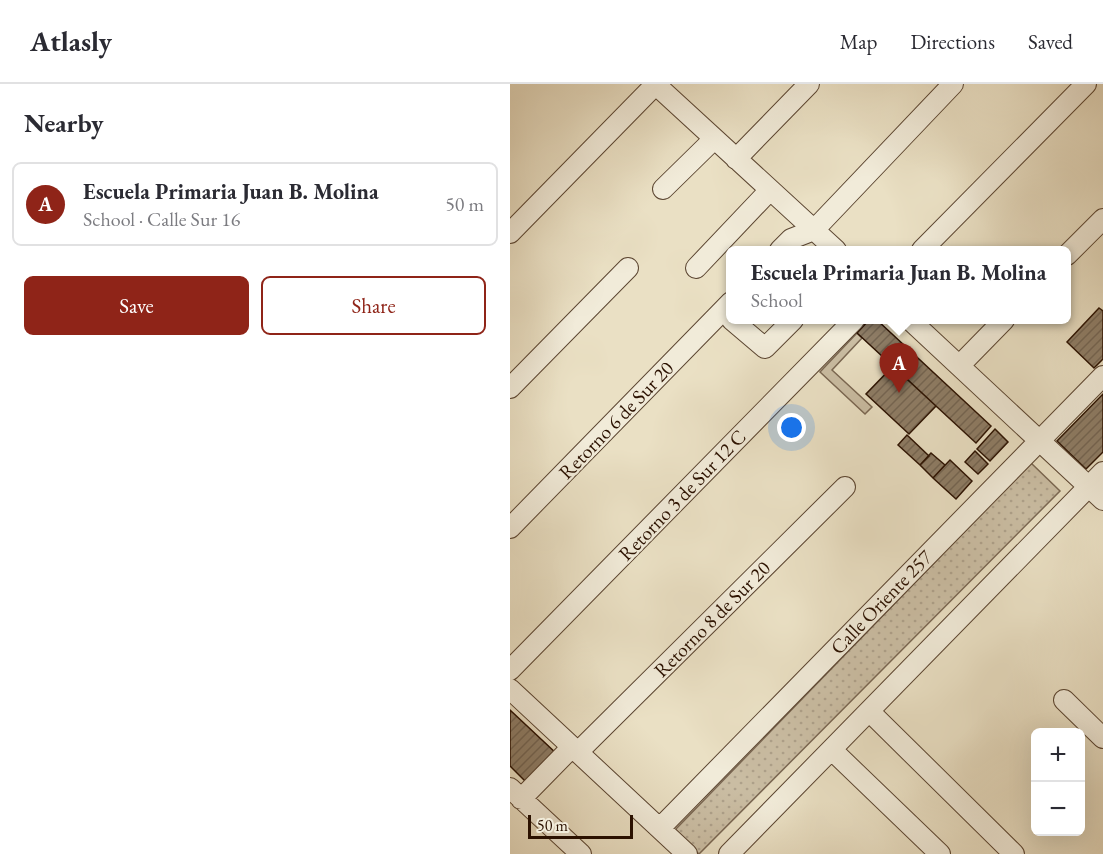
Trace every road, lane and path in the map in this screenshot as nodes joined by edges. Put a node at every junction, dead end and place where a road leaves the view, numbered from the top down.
1 (656, 84) edge
2 (809, 84) edge
3 (953, 84) edge
4 (1086, 84) edge
5 (714, 139) junction
6 (736, 159) junction
7 (663, 189) dead end
8 (770, 190) junction
9 (1103, 219) edge
10 (814, 230) junction
11 (510, 233) edge
12 (784, 246) edge
13 (832, 246) edge
14 (926, 246) edge
15 (1071, 251) edge
16 (628, 268) dead end
17 (696, 268) dead end
18 (726, 316) edge
19 (740, 324) edge
20 (789, 324) edge
21 (850, 324) edge
22 (914, 324) edge
23 (1000, 324) edge
24 (960, 365) junction
25 (1103, 376) edge
26 (510, 388) edge
27 (1040, 441) junction
28 (1103, 472) edge
29 (1088, 486) junction
30 (845, 487) dead end
31 (1103, 500) edge
32 (510, 528) edge
33 (510, 670) edge
34 (510, 689) edge
35 (1064, 700) dead end
36 (870, 712) junction
37 (1103, 738) edge
38 (575, 749) junction
39 (833, 751) junction
40 (516, 794) edge
41 (660, 828) junction
42 (581, 854) edge
43 (687, 854) edge
44 (729, 854) edge
45 (940, 854) edge
46 (1014, 854) edge

1 - 5 street
1 - 11 street
2 - 6 street
3 - 10 street
4 - 14 street
5 - 6 street
5 - 7 street
6 - 8 street
8 - 10 street
8 - 17 street
9 - 15 street
10 - 12 street
10 - 13 street
16 - 26 street
18 - 32 street, Retorno 6 de Sur 20
19 - 20 street
21 - 33 street, Retorno 3 de Sur 12 C
22 - 24 street
23 - 24 street
24 - 27 street
25 - 27 street, Calle Oriente 257
27 - 29 street
27 - 41 street, Calle Oriente 257
28 - 29 street
29 - 31 street
29 - 36 street
30 - 38 street, Retorno 8 de Sur 20
34 - 38 street
35 - 37 street
36 - 39 street
36 - 46 street
38 - 40 street, Retorno 8 de Sur 20
38 - 41 street
39 - 44 street
39 - 45 street
40 - 42 street
41 - 43 street

